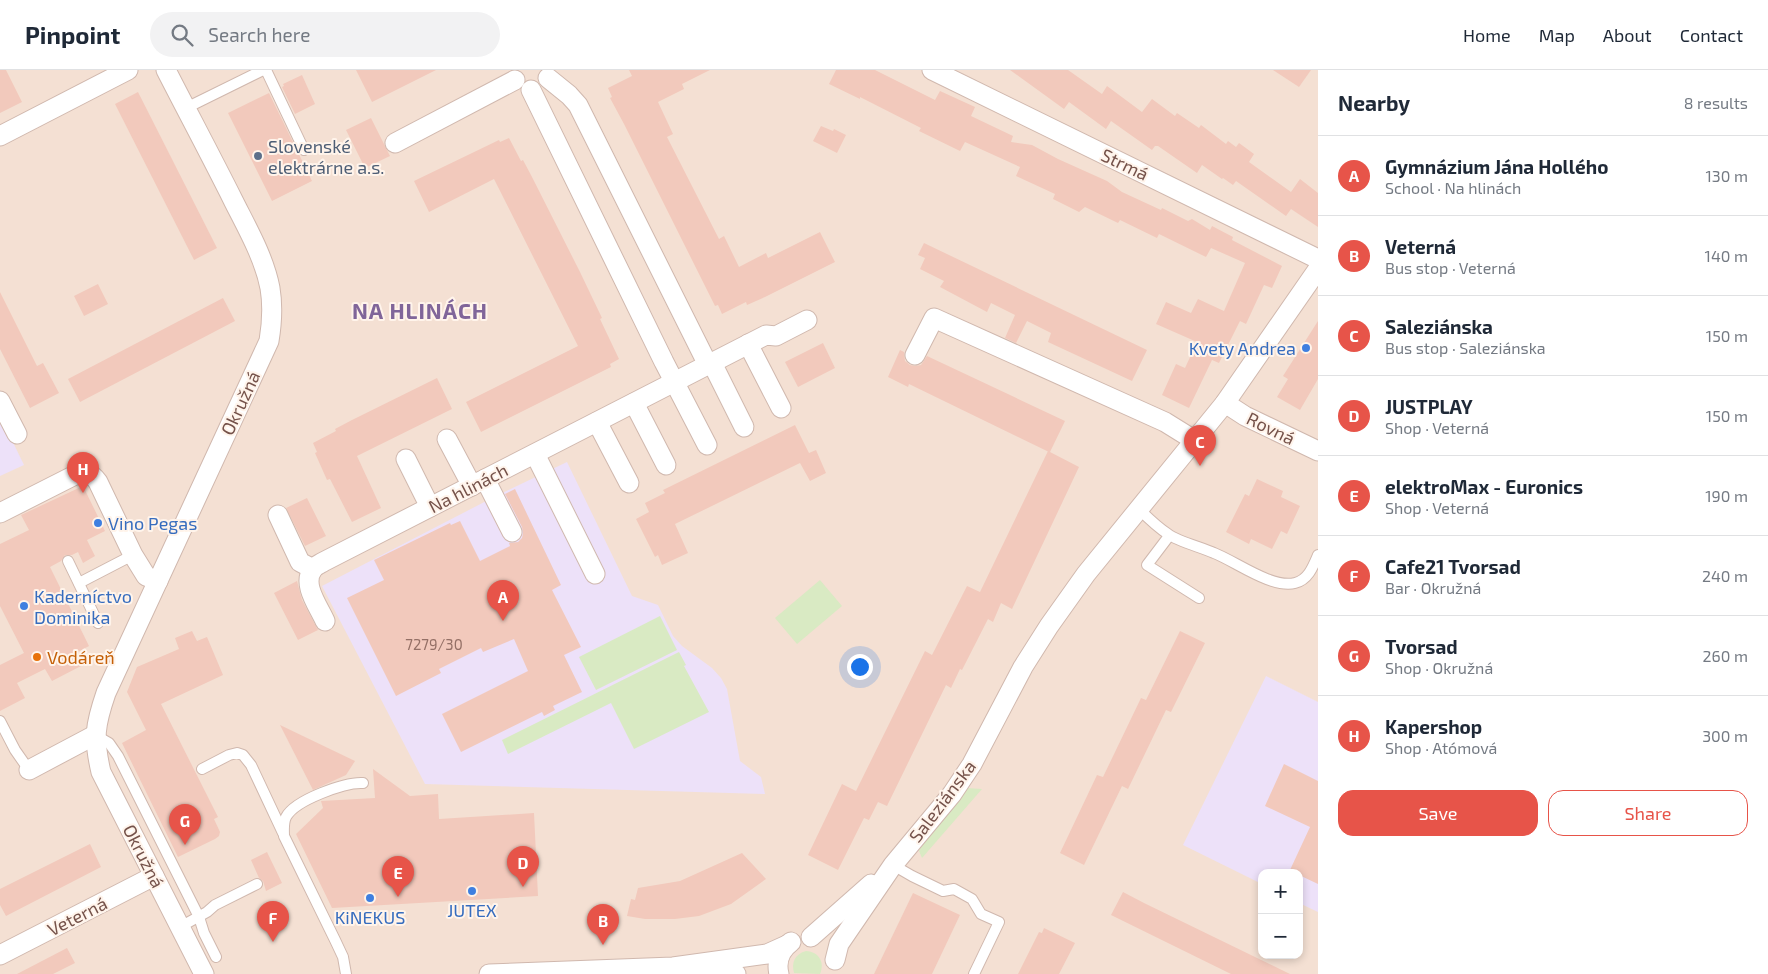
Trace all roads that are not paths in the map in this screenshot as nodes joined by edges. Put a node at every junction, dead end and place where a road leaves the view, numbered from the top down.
1 (128, 70) edge
2 (166, 70) edge
3 (264, 70) edge
4 (932, 70) edge
5 (548, 74) edge
6 (515, 75) edge
7 (531, 90) junction
8 (186, 108) junction
9 (0, 136) edge
10 (395, 143) dead end
11 (304, 150) dead end
12 (1318, 259) edge
13 (1318, 269) edge
14 (807, 320) dead end
15 (748, 344) junction
16 (915, 355) dead end
17 (710, 364) junction
18 (674, 383) junction
19 (1, 403) edge
20 (634, 403) junction
21 (1225, 403) junction
22 (781, 408) dead end
23 (597, 422) junction
24 (744, 427) dead end
25 (17, 434) dead end
26 (447, 438) dead end
27 (1194, 440) junction
28 (707, 445) dead end
29 (1318, 451) edge
30 (535, 454) junction
31 (406, 459) dead end
32 (666, 465) dead end
33 (478, 482) junction
34 (629, 483) dead end
35 (430, 507) junction
36 (1139, 509) junction
37 (0, 513) edge
38 (278, 515) dead end
39 (512, 532) dead end
40 (1169, 536) junction
41 (132, 555) junction
42 (1318, 555) edge
43 (68, 561) dead end
44 (313, 569) junction
45 (595, 574) dead end
46 (158, 581) junction
47 (79, 583) junction
48 (1200, 598) dead end
49 (326, 621) dead end
50 (98, 623) dead end
51 (0, 720) edge
52 (95, 735) junction
53 (202, 769) dead end
54 (29, 770) joint
55 (364, 783) dead end
56 (284, 836) junction
57 (893, 865) junction
58 (154, 876) junction
59 (257, 884) dead end
60 (199, 917) junction
61 (180, 927) junction
62 (811, 937) junction
63 (787, 945) junction
64 (0, 955) edge
65 (216, 957) dead end
66 (673, 966) junction
67 (836, 970) edge
68 (204, 974) edge
69 (346, 974) edge
70 (489, 974) edge
71 (736, 974) edge
72 (779, 974) edge
73 (974, 974) edge

1 - 9 street
2 - 8 street, Okružná
3 - 8 lane
3 - 11 lane
4 - 12 street, Strmá
5 - 7 street
5 - 17 street
6 - 7 street
6 - 10 street
7 - 18 street
8 - 46 street, Okružná
13 - 21 street, Saleziánska
14 - 15 street, Na hlinách
15 - 17 street, Na hlinách
15 - 22 street
16 - 27 street
17 - 18 street, Na hlinách
17 - 24 street
18 - 20 street, Na hlinách
18 - 28 street
19 - 25 street
20 - 23 street, Na hlinách
20 - 32 street
21 - 27 street, Saleziánska
21 - 29 street, Rovná
23 - 30 street, Na hlinách
23 - 34 street
26 - 33 street
27 - 36 street, Saleziánska
30 - 33 street, Na hlinách
30 - 45 street
31 - 35 street
33 - 35 street, Na hlinách
33 - 39 street
35 - 44 street, Na hlinách
36 - 40 lane
36 - 57 street, Saleziánska
37 - 41 street
38 - 44 street
40 - 42 lane
40 - 48 lane
41 - 46 street
41 - 47 lane
43 - 47 lane
44 - 49 street
46 - 52 street, Okružná
47 - 50 lane
51 - 54 lane
52 - 54 street
52 - 58 street, Okružná
52 - 60 lane
53 - 56 lane
55 - 56 lane
56 - 69 lane
57 - 62 street, Saleziánska
57 - 67 street, Saleziánska
57 - 73 lane
58 - 61 street, Okružná
58 - 64 street, Veterná
59 - 60 lane
60 - 61 lane
60 - 65 lane
61 - 68 street, Okružná
62 - 63 street, Saleziánska
62 - 67 street
63 - 66 street
63 - 72 street
66 - 70 street
66 - 71 street

